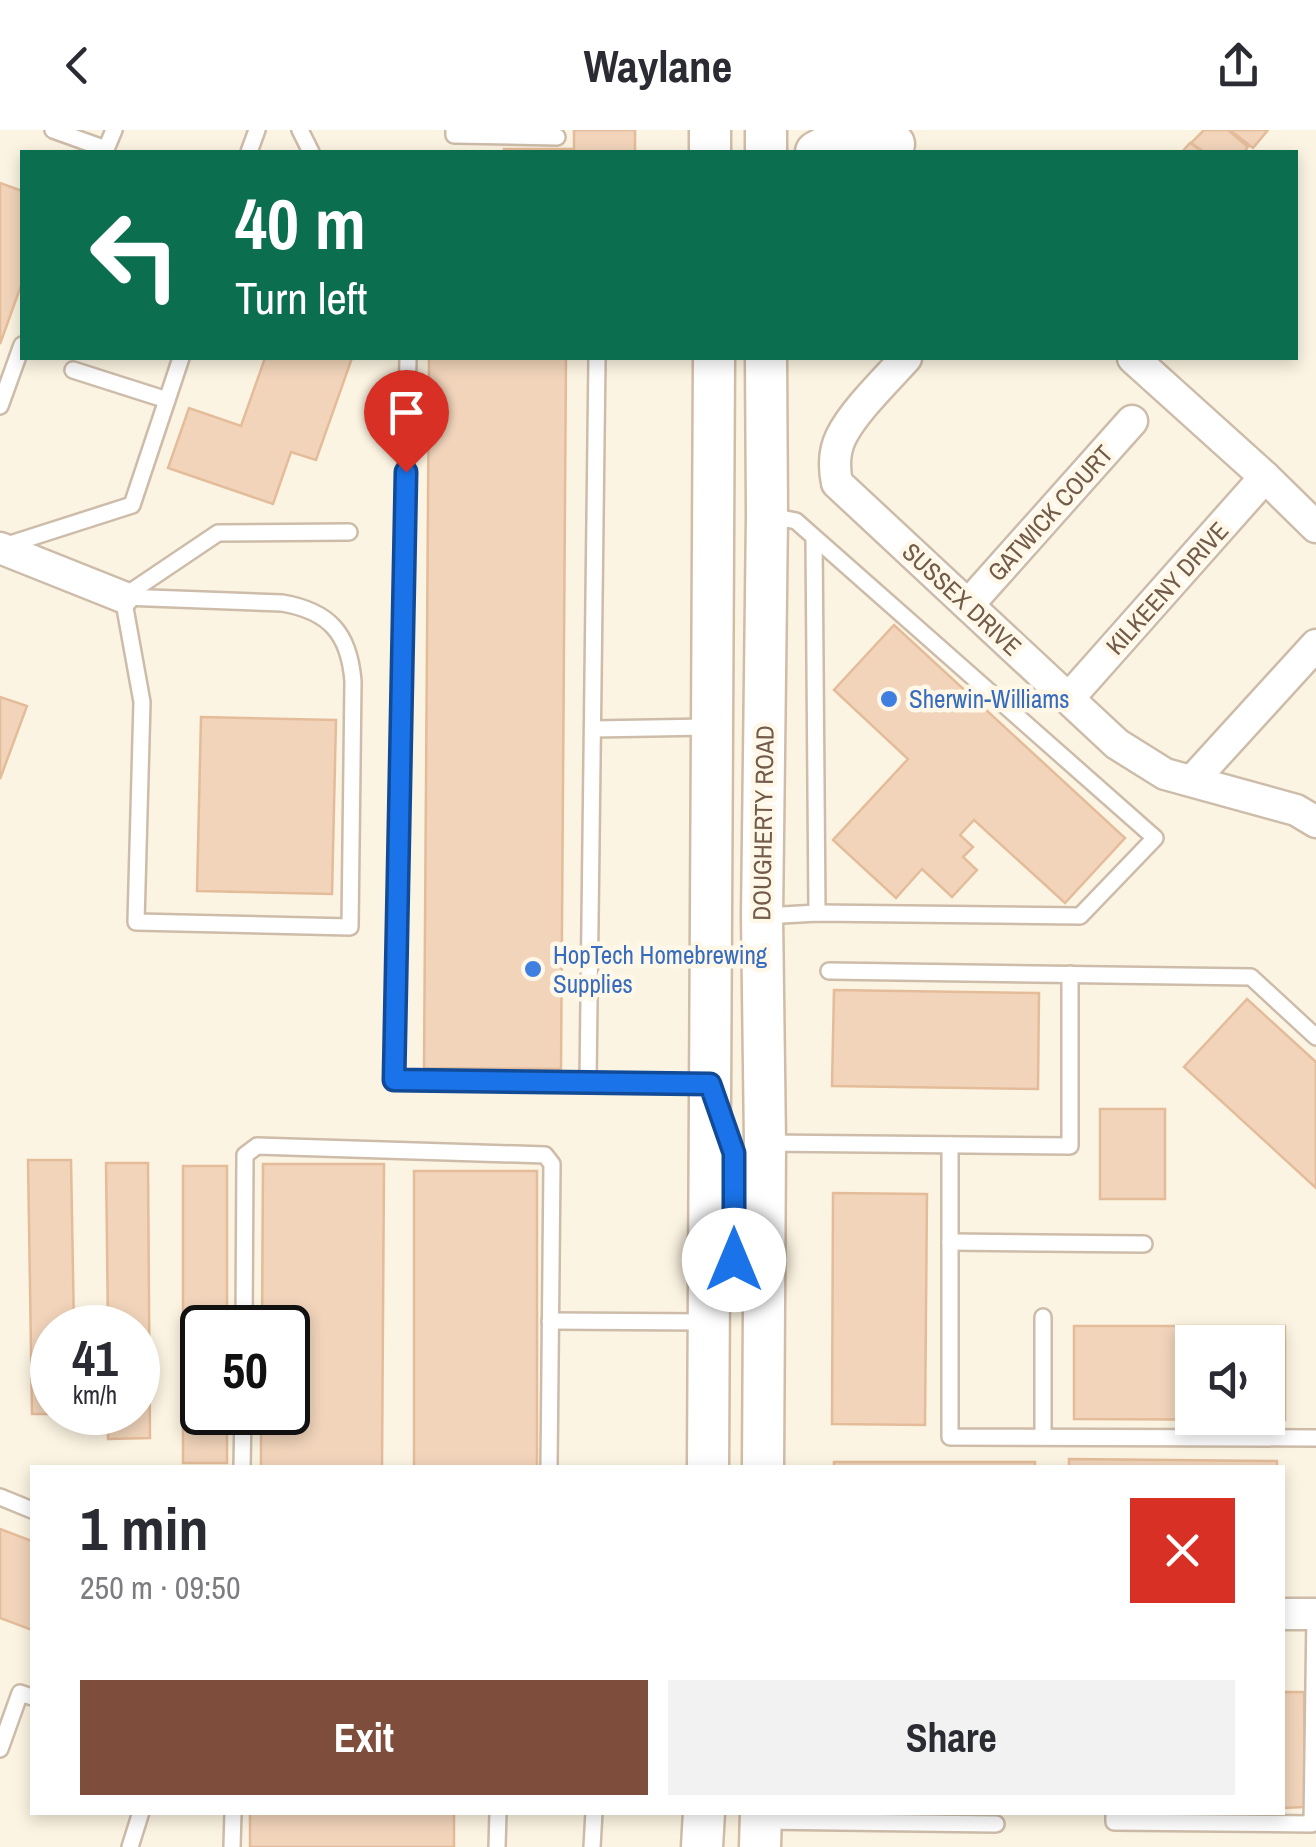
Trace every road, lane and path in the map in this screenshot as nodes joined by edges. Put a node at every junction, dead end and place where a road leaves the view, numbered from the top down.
1 (53, 130) edge
2 (114, 130) edge
3 (454, 130) edge
4 (557, 138) dead end
5 (892, 142) edge
6 (820, 150) edge
7 (20, 351) edge
8 (180, 360) edge
9 (408, 360) edge
10 (597, 360) edge
11 (714, 360) edge
12 (766, 360) edge
13 (904, 360) edge
14 (1135, 360) edge
15 (74, 370) dead end
16 (167, 400) junction
17 (0, 406) edge
18 (1132, 421) dead end
19 (1266, 477) junction
20 (767, 515) junction
21 (1316, 526) edge
22 (349, 532) dead end
23 (814, 538) junction
24 (0, 548) edge
25 (123, 597) junction
26 (968, 605) junction
27 (1316, 646) edge
28 (1069, 698) junction
29 (712, 727) junction
30 (592, 729) junction
31 (1192, 782) junction
32 (1316, 822) edge
33 (817, 913) junction
34 (762, 916) junction
35 (829, 972) dead end
36 (1070, 974) junction
37 (1316, 1036) edge
38 (588, 1082) junction
39 (710, 1084) junction
40 (765, 1143) junction
41 (950, 1145) junction
42 (950, 1242) junction
43 (1144, 1244) dead end
44 (764, 1292) junction
45 (244, 1305) edge
46 (1043, 1317) dead end
47 (550, 1322) junction
48 (709, 1322) junction
49 (242, 1435) edge
50 (1043, 1438) junction
51 (1316, 1438) edge
52 (242, 1465) edge
53 (549, 1465) edge
54 (708, 1465) edge
55 (763, 1465) edge
56 (0, 1497) edge
57 (30, 1509) edge
58 (1285, 1614) edge
59 (1316, 1614) edge
60 (30, 1696) edge
61 (0, 1750) edge
62 (140, 1815) edge
63 (232, 1815) edge
64 (498, 1815) edge
65 (594, 1815) edge
66 (704, 1815) edge
67 (1114, 1818) edge
68 (759, 1823) edge
69 (996, 1824) dead end
70 (130, 1847) edge
71 (232, 1847) edge
72 (497, 1847) edge
73 (592, 1847) edge
74 (702, 1847) edge

1 - 2 lane
3 - 4 lane
5 - 6 main road
7 - 17 lane
8 - 16 lane
9 - 38 lane
10 - 30 lane
11 - 29 main road, DOUGHERTY ROAD
12 - 20 main road, DOUGHERTY ROAD
13 - 26 street, SUSSEX DRIVE
14 - 19 street
15 - 16 lane
16 - 24 lane
18 - 26 street, GATWICK COURT
19 - 21 street
19 - 28 street, KILKEENY DRIVE
20 - 23 lane
20 - 34 main road, DOUGHERTY ROAD
22 - 25 lane
23 - 33 lane
23 - 33 lane
24 - 25 street
25 - 25 lane
26 - 28 street, SUSSEX DRIVE
27 - 31 street
28 - 31 street, SUSSEX DRIVE
29 - 30 lane
29 - 39 main road, DOUGHERTY ROAD
30 - 38 lane
31 - 32 street, SUSSEX DRIVE
33 - 34 lane
34 - 40 main road, DOUGHERTY ROAD
35 - 36 lane
36 - 37 lane
36 - 41 lane
38 - 39 lane
39 - 44 main road
39 - 48 main road, DOUGHERTY ROAD
40 - 41 lane
40 - 44 main road, DOUGHERTY ROAD
41 - 42 lane
42 - 43 lane
42 - 50 lane
44 - 55 main road, DOUGHERTY ROAD
45 - 47 lane
46 - 50 lane
47 - 48 lane
47 - 53 lane
48 - 54 main road, DOUGHERTY ROAD
49 - 52 lane
50 - 51 lane
56 - 57 lane
58 - 59 street
59 - 67 lane
60 - 61 lane
62 - 70 lane
63 - 71 lane
64 - 72 lane
65 - 73 lane
66 - 74 main road
68 - 69 lane

